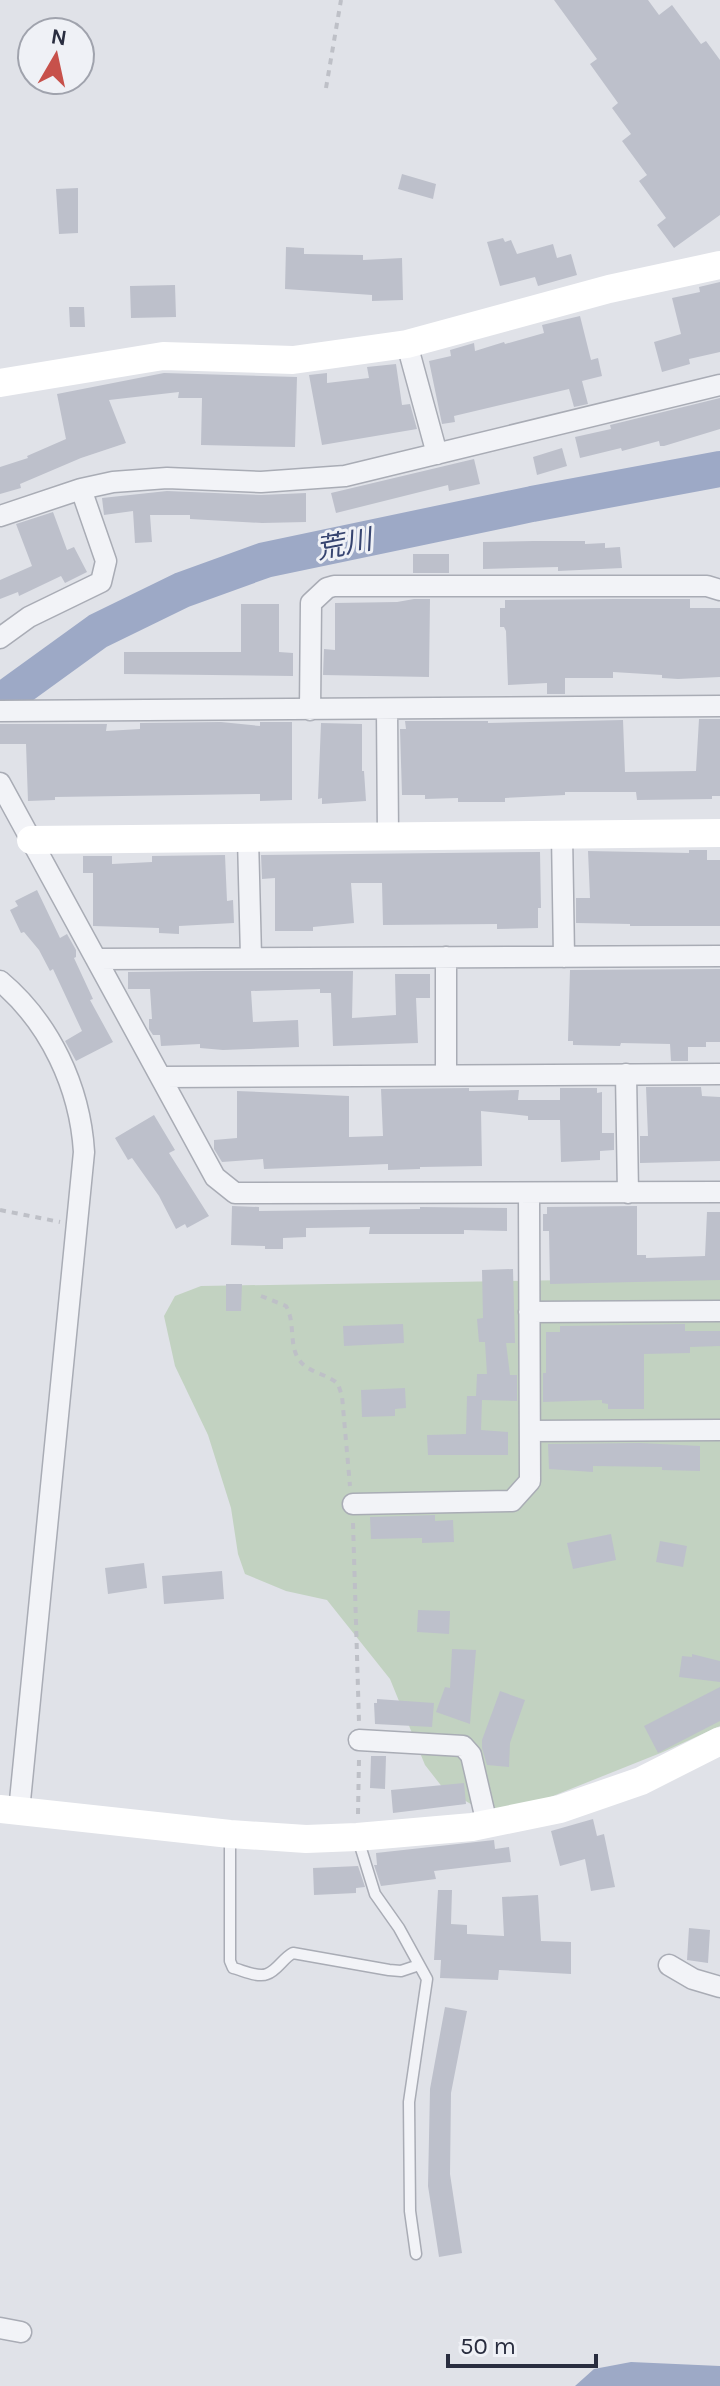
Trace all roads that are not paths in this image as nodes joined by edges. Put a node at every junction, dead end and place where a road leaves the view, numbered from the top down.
1 (720, 265) edge
2 (407, 344) junction
3 (0, 383) edge
4 (720, 385) edge
5 (437, 454) junction
6 (81, 489) junction
7 (0, 516) edge
8 (720, 590) edge
9 (0, 638) edge
10 (720, 706) edge
11 (387, 709) junction
12 (310, 710) junction
13 (0, 711) edge
14 (0, 783) edge
15 (720, 833) edge
16 (562, 834) junction
17 (388, 836) junction
18 (248, 838) junction
19 (31, 840) junction
20 (720, 956) edge
21 (251, 957) junction
22 (446, 957) junction
23 (564, 957) junction
24 (96, 959) junction
25 (0, 981) edge
26 (626, 1074) junction
27 (720, 1074) edge
28 (446, 1075) junction
29 (163, 1077) junction
30 (720, 1192) edge
31 (529, 1193) junction
32 (628, 1193) junction
33 (720, 1311) edge
34 (529, 1312) junction
35 (720, 1430) edge
36 (531, 1431) junction
37 (353, 1504) road end
38 (359, 1740) road end
39 (720, 1741) edge
40 (10, 1810) edge
41 (487, 1824) junction
42 (230, 1834) junction
43 (357, 1837) junction
44 (419, 1965) junction
45 (669, 1965) dead end
46 (720, 1987) edge
47 (416, 2254) dead end
48 (0, 2328) edge
49 (21, 2332) dead end

1 - 2 street
2 - 3 street
2 - 5 street
4 - 5 street
5 - 6 street
6 - 7 street
6 - 9 street
8 - 12 street
10 - 11 street
11 - 12 street
11 - 17 street
12 - 13 street
14 - 19 street
15 - 16 street
16 - 17 street
16 - 23 street
17 - 18 street
18 - 19 street
18 - 21 street
19 - 24 street
20 - 23 street
21 - 22 street
21 - 24 street
22 - 23 street
22 - 28 street
24 - 29 street
25 - 40 street
26 - 27 street
26 - 28 street
26 - 32 street
28 - 29 street
29 - 31 street
30 - 32 street
31 - 32 street
31 - 34 street
33 - 34 street
34 - 36 street
35 - 36 street
36 - 37 street
38 - 41 street
39 - 41 street
40 - 42 street
41 - 43 street
42 - 43 street
42 - 44 lane
43 - 44 lane
44 - 47 lane
45 - 46 street
48 - 49 street

